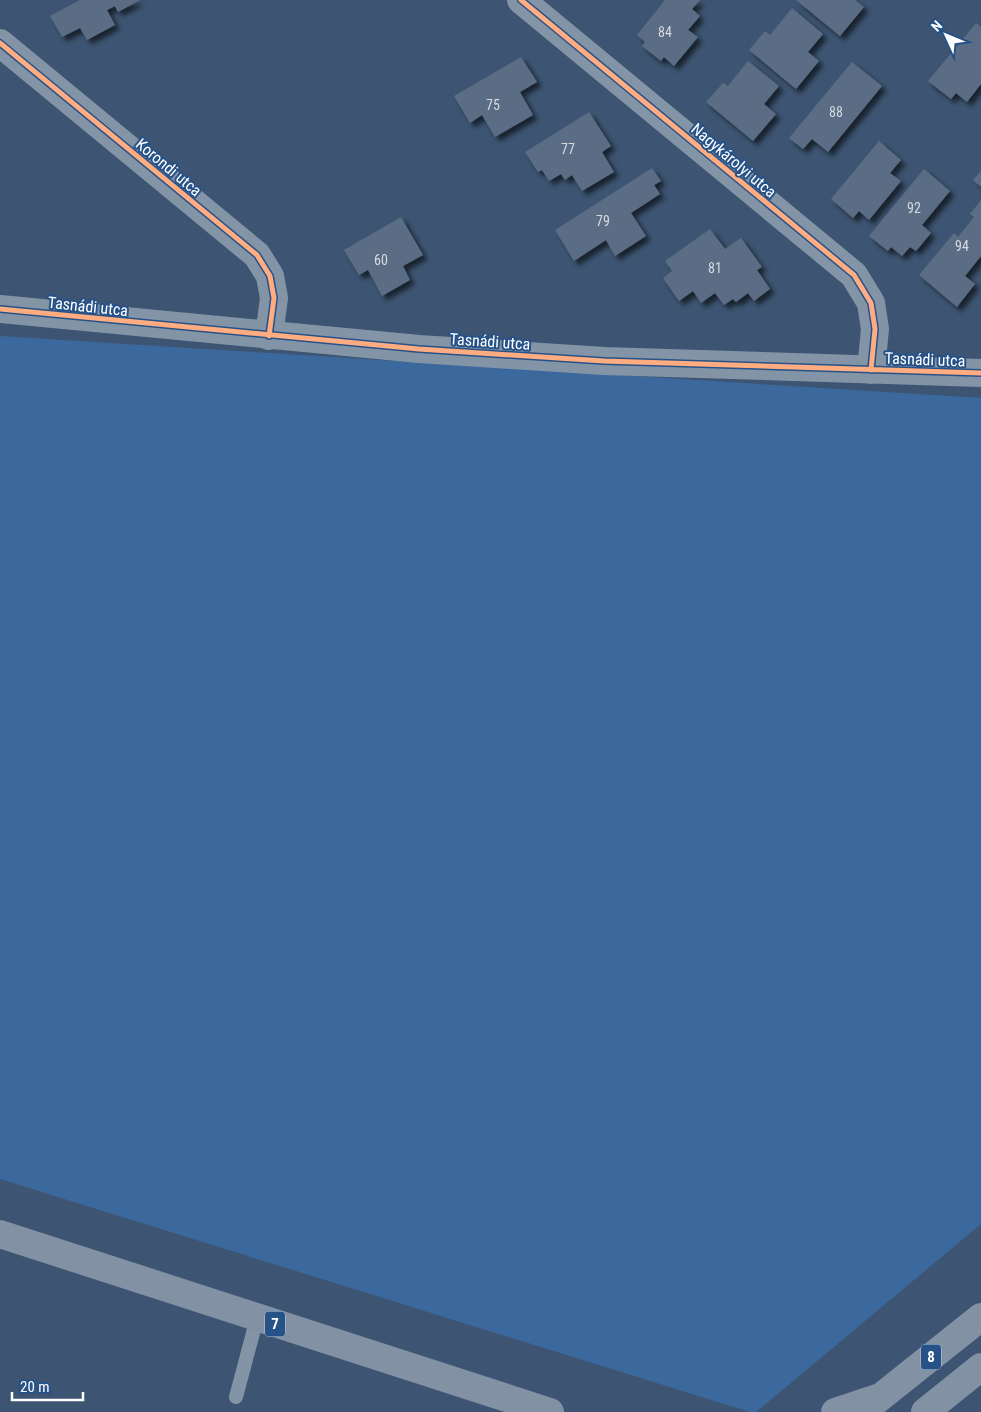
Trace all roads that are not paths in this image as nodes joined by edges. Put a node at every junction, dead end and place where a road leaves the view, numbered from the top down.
1 (521, 0) edge
2 (0, 43) edge
3 (0, 310) edge
4 (269, 336) junction
5 (871, 370) junction
6 (981, 373) edge
7 (0, 1234) edge
8 (981, 1317) edge
9 (258, 1318) junction
10 (981, 1367) edge
11 (236, 1397) dead end
12 (872, 1404) edge
13 (550, 1412) edge
14 (835, 1412) edge
15 (925, 1412) edge

1 - 5 street, Nagykárolyi utca
2 - 4 street, Korondi utca
3 - 4 street, Tasnádi utca
4 - 5 street, Tasnádi utca
5 - 6 street, Tasnádi utca
7 - 9 main road, 7
8 - 12 main road, 8
9 - 11 lane
9 - 13 main road, 7
10 - 15 main road, 8
12 - 14 main road

